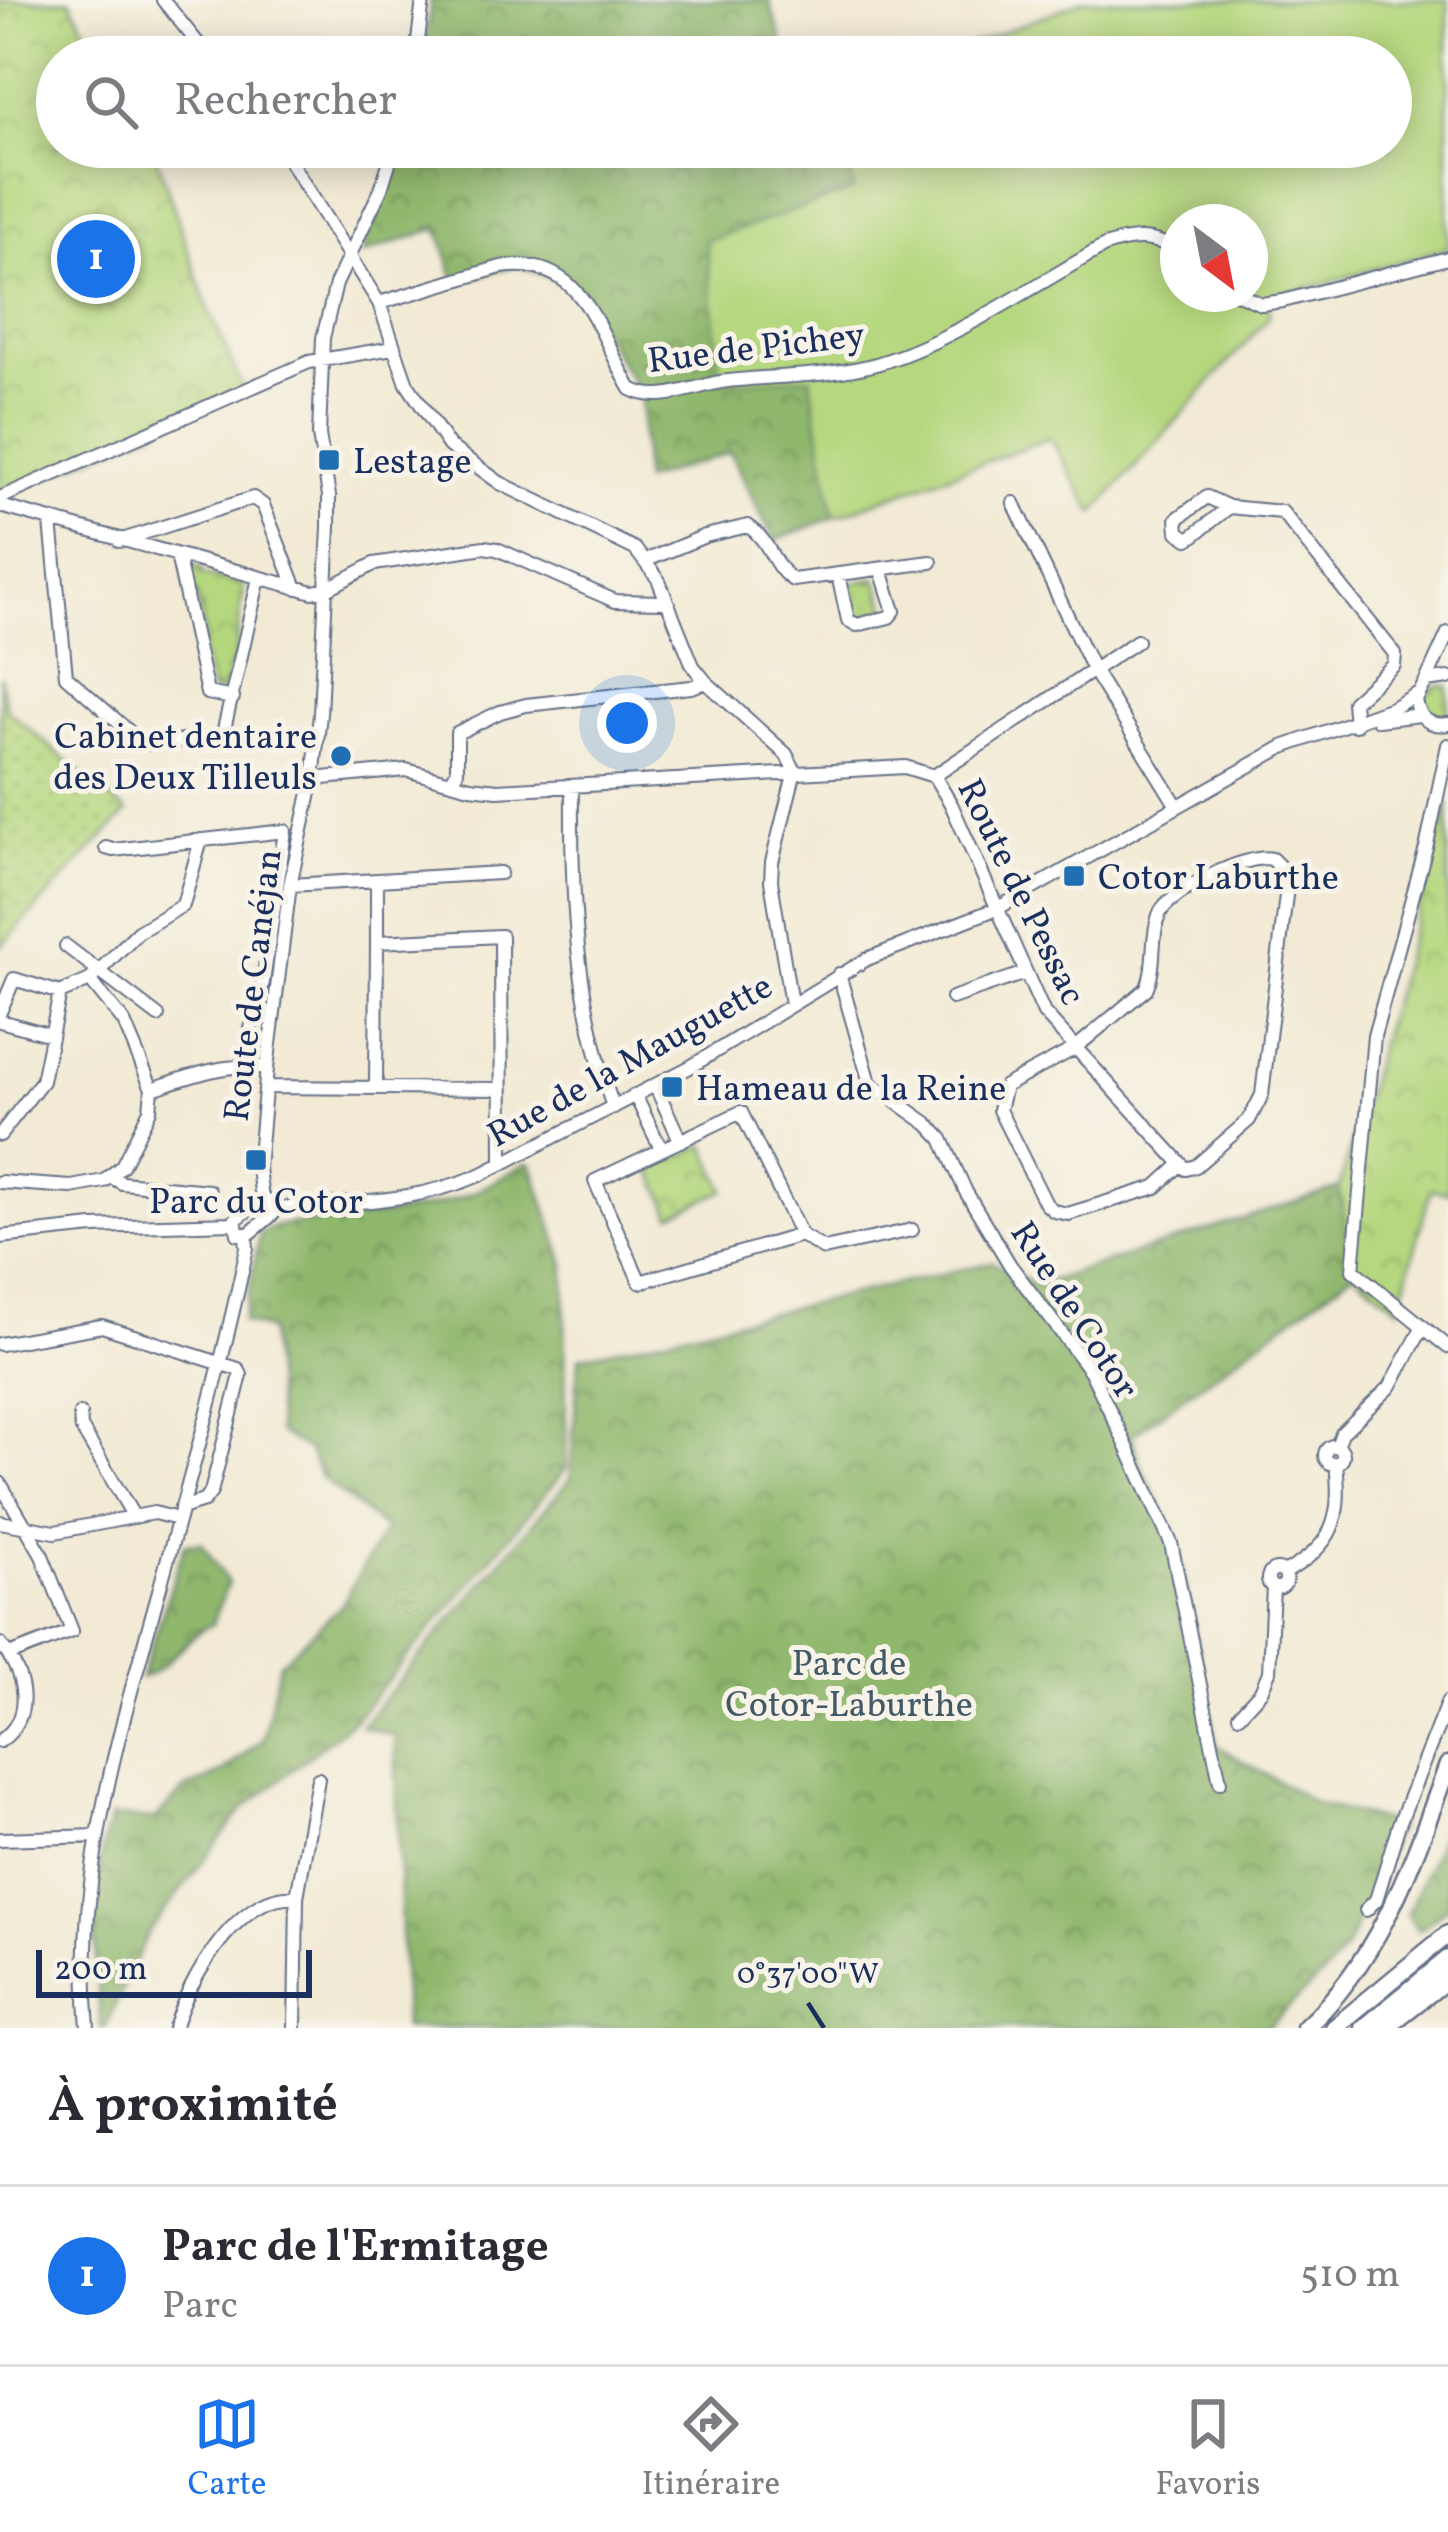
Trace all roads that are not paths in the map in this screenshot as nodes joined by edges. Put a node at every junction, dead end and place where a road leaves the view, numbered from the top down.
1 (163, 0) edge
2 (423, 0) edge
3 (192, 36) edge
4 (419, 36) edge
5 (294, 168) edge
6 (388, 168) edge
7 (1160, 243) edge
8 (348, 256) junction
9 (1448, 258) edge
10 (379, 303) junction
11 (1268, 303) edge
12 (393, 348) junction
13 (320, 359) junction
14 (0, 502) edge
15 (1014, 503) dead end
16 (1229, 507) dead end
17 (51, 522) junction
18 (118, 542) junction
19 (177, 555) junction
20 (647, 560) junction
21 (932, 562) dead end
22 (881, 570) junction
23 (838, 575) junction
24 (259, 578) junction
25 (296, 588) junction
26 (327, 590) junction
27 (665, 602) junction
28 (1448, 633) edge
29 (1137, 640) dead end
30 (1441, 650) junction
31 (1094, 670) junction
32 (1448, 675) edge
33 (1426, 681) junction
34 (706, 682) junction
35 (1417, 694) junction
36 (233, 698) junction
37 (1420, 715) junction
38 (1354, 723) junction
39 (1432, 724) junction
40 (1448, 724) edge
41 (1447, 749) edge
42 (795, 771) junction
43 (934, 776) junction
44 (313, 779) junction
45 (452, 781) junction
46 (572, 788) junction
47 (1177, 806) junction
48 (201, 840) junction
49 (106, 848) dead end
50 (500, 873) dead end
51 (376, 881) junction
52 (290, 885) junction
53 (998, 908) junction
54 (376, 942) junction
55 (66, 946) dead end
56 (1025, 973) junction
57 (839, 974) junction
58 (95, 975) junction
59 (60, 993) junction
60 (952, 998) dead end
61 (791, 1004) junction
62 (0, 1012) edge
63 (158, 1016) dead end
64 (0, 1021) edge
65 (51, 1035) junction
66 (1074, 1049) junction
67 (242, 1064) junction
68 (267, 1068) junction
69 (655, 1085) junction
70 (266, 1087) junction
71 (376, 1088) junction
72 (152, 1089) junction
73 (500, 1089) junction
74 (635, 1095) junction
75 (613, 1107) junction
76 (0, 1136) edge
77 (680, 1140) junction
78 (661, 1149) junction
79 (502, 1164) junction
80 (1183, 1167) junction
81 (111, 1177) junction
82 (0, 1182) edge
83 (208, 1191) dead end
84 (262, 1199) junction
85 (275, 1209) junction
86 (233, 1223) junction
87 (912, 1230) dead end
88 (246, 1235) junction
89 (801, 1235) junction
90 (0, 1237) edge
91 (1423, 1327) junction
92 (0, 1344) edge
93 (1448, 1347) edge
94 (221, 1362) junction
95 (80, 1414) dead end
96 (0, 1483) edge
97 (180, 1514) junction
98 (134, 1517) junction
99 (0, 1522) edge
100 (26, 1529) junction
101 (5, 1650) edge
102 (1448, 1701) edge
103 (1239, 1715) dead end
104 (0, 1741) edge
105 (1448, 1765) edge
106 (318, 1779) dead end
107 (1220, 1782) dead end
108 (98, 1836) junction
109 (0, 1839) edge
110 (297, 1897) junction
111 (1366, 1910) dead end
112 (1448, 1934) edge
113 (1448, 1959) edge
114 (1448, 1979) edge
115 (88, 2028) edge
116 (173, 2028) edge
117 (295, 2028) edge
118 (1305, 2028) edge
119 (1334, 2028) edge
120 (1364, 2028) edge
121 (1384, 2028) edge

1 - 3 street
2 - 4 street
5 - 8 street
6 - 8 street, Route de Canéjan
7 - 10 street, Rue de Pichey
8 - 10 street
8 - 13 street, Route de Canéjan
9 - 11 street
10 - 12 street
12 - 13 street
12 - 20 street
13 - 14 street
13 - 26 street, Route de Canéjan
14 - 17 street
15 - 31 street
16 - 38 street
17 - 18 street
17 - 36 street
18 - 19 street
18 - 25 street
19 - 24 street
19 - 36 street
20 - 23 street
20 - 27 street
21 - 22 street
22 - 23 street
22 - 23 street
24 - 25 street
24 - 36 street
25 - 26 street
26 - 27 street
26 - 44 street, Route de Canéjan
27 - 34 street
28 - 30 street
29 - 31 street
30 - 32 street
30 - 33 street
31 - 43 street
31 - 47 street
32 - 33 street
33 - 35 street
34 - 42 street
34 - 45 street
35 - 37 street
35 - 38 street
37 - 38 street
37 - 39 street
38 - 47 street, Rue de la Mauguette
39 - 40 street
39 - 41 street
41 - 91 street
42 - 43 street, Route de Pessac
42 - 46 street, Route de Pessac
42 - 61 street
43 - 53 street, Route de Pessac
44 - 45 street, Route de Pessac
44 - 52 street, Route de Canéjan
45 - 46 street, Route de Pessac
46 - 75 street
47 - 53 street, Rue de la Mauguette
48 - 49 street
48 - 58 street
48 - 67 street
50 - 51 street
51 - 52 street
51 - 54 street
52 - 68 street, Route de Canéjan
53 - 56 street, Route de Pessac
53 - 57 street, Rue de la Mauguette
54 - 71 street
54 - 73 street
55 - 58 street
56 - 60 street
56 - 66 street, Route de Pessac
57 - 61 street, Rue de la Mauguette
57 - 107 street, Rue de Cotor
58 - 59 street
58 - 63 street
58 - 72 street
59 - 62 street
59 - 65 street
61 - 69 street, Rue de la Mauguette
64 - 65 street
65 - 76 street
66 - 80 street, Route de Pessac
66 - 80 street
66 - 80 street
67 - 68 street
67 - 72 street
68 - 70 street, Route de Canéjan
69 - 74 street, Rue de la Mauguette
69 - 77 street
70 - 71 street
70 - 84 street, Route de Canéjan
71 - 73 street
72 - 81 street
73 - 79 street
74 - 75 street, Rue de la Mauguette
74 - 78 street
75 - 79 street, Rue de la Mauguette
77 - 78 street
77 - 89 street
78 - 89 street
79 - 85 street, Rue de la Mauguette
81 - 82 street
81 - 83 street
84 - 85 street
84 - 86 street
85 - 88 street
86 - 88 street
86 - 90 street
87 - 89 street
88 - 94 street
91 - 93 street
91 - 103 street
92 - 94 street
94 - 97 street
94 - 97 street
95 - 98 street
96 - 100 street
97 - 98 street
97 - 108 street
98 - 100 street
99 - 100 street
100 - 101 street
101 - 104 street
102 - 111 street
105 - 118 highway
106 - 110 street
108 - 109 street
108 - 115 street
110 - 116 street
110 - 117 street
112 - 119 highway
113 - 120 highway
114 - 121 highway

